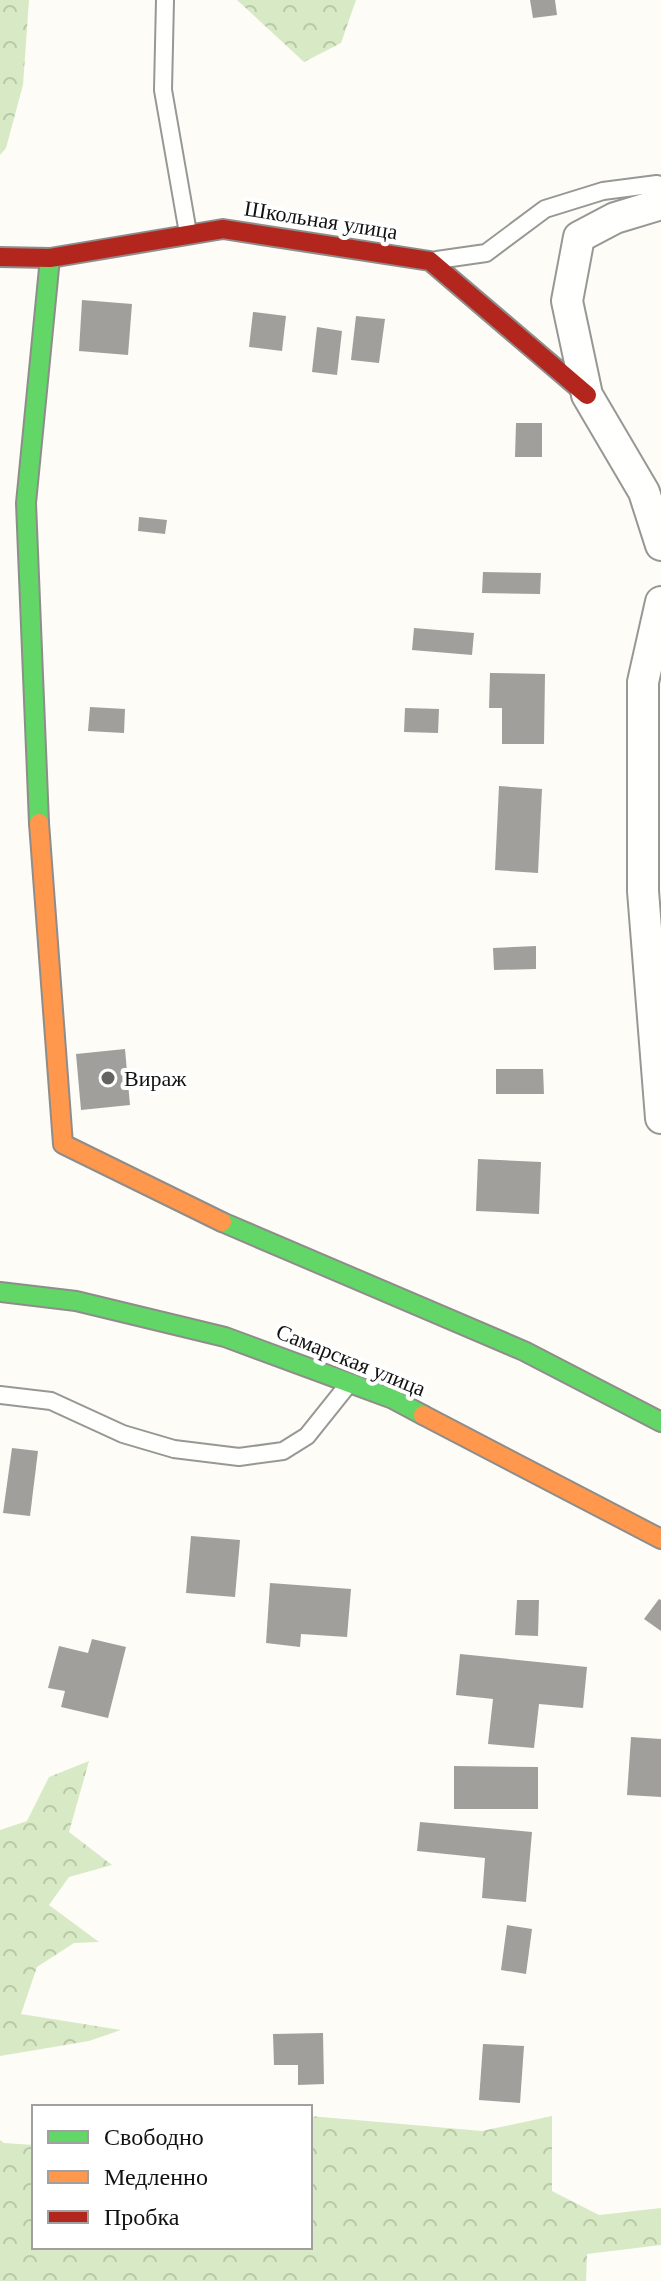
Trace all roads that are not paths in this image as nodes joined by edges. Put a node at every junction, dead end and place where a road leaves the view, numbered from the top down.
1 (165, 0) edge
2 (661, 186) edge
3 (661, 204) edge
4 (188, 235) junction
5 (0, 257) edge
6 (50, 258) junction
7 (430, 261) junction
8 (587, 395) junction
9 (661, 545) edge
10 (661, 602) edge
11 (652, 888) edge
12 (661, 1118) edge
13 (0, 1292) edge
14 (350, 1383) junction
15 (0, 1395) edge
16 (661, 1422) edge
17 (661, 1539) edge

1 - 4 lane
2 - 7 lane
3 - 8 street
4 - 6 street, Школьная улица
4 - 7 street, Школьная улица
5 - 6 street, Школьная улица
6 - 16 street
7 - 8 street
8 - 9 street
10 - 11 street
11 - 12 street
13 - 14 street, Самарская улица
14 - 15 lane
14 - 17 street, Самарская улица

